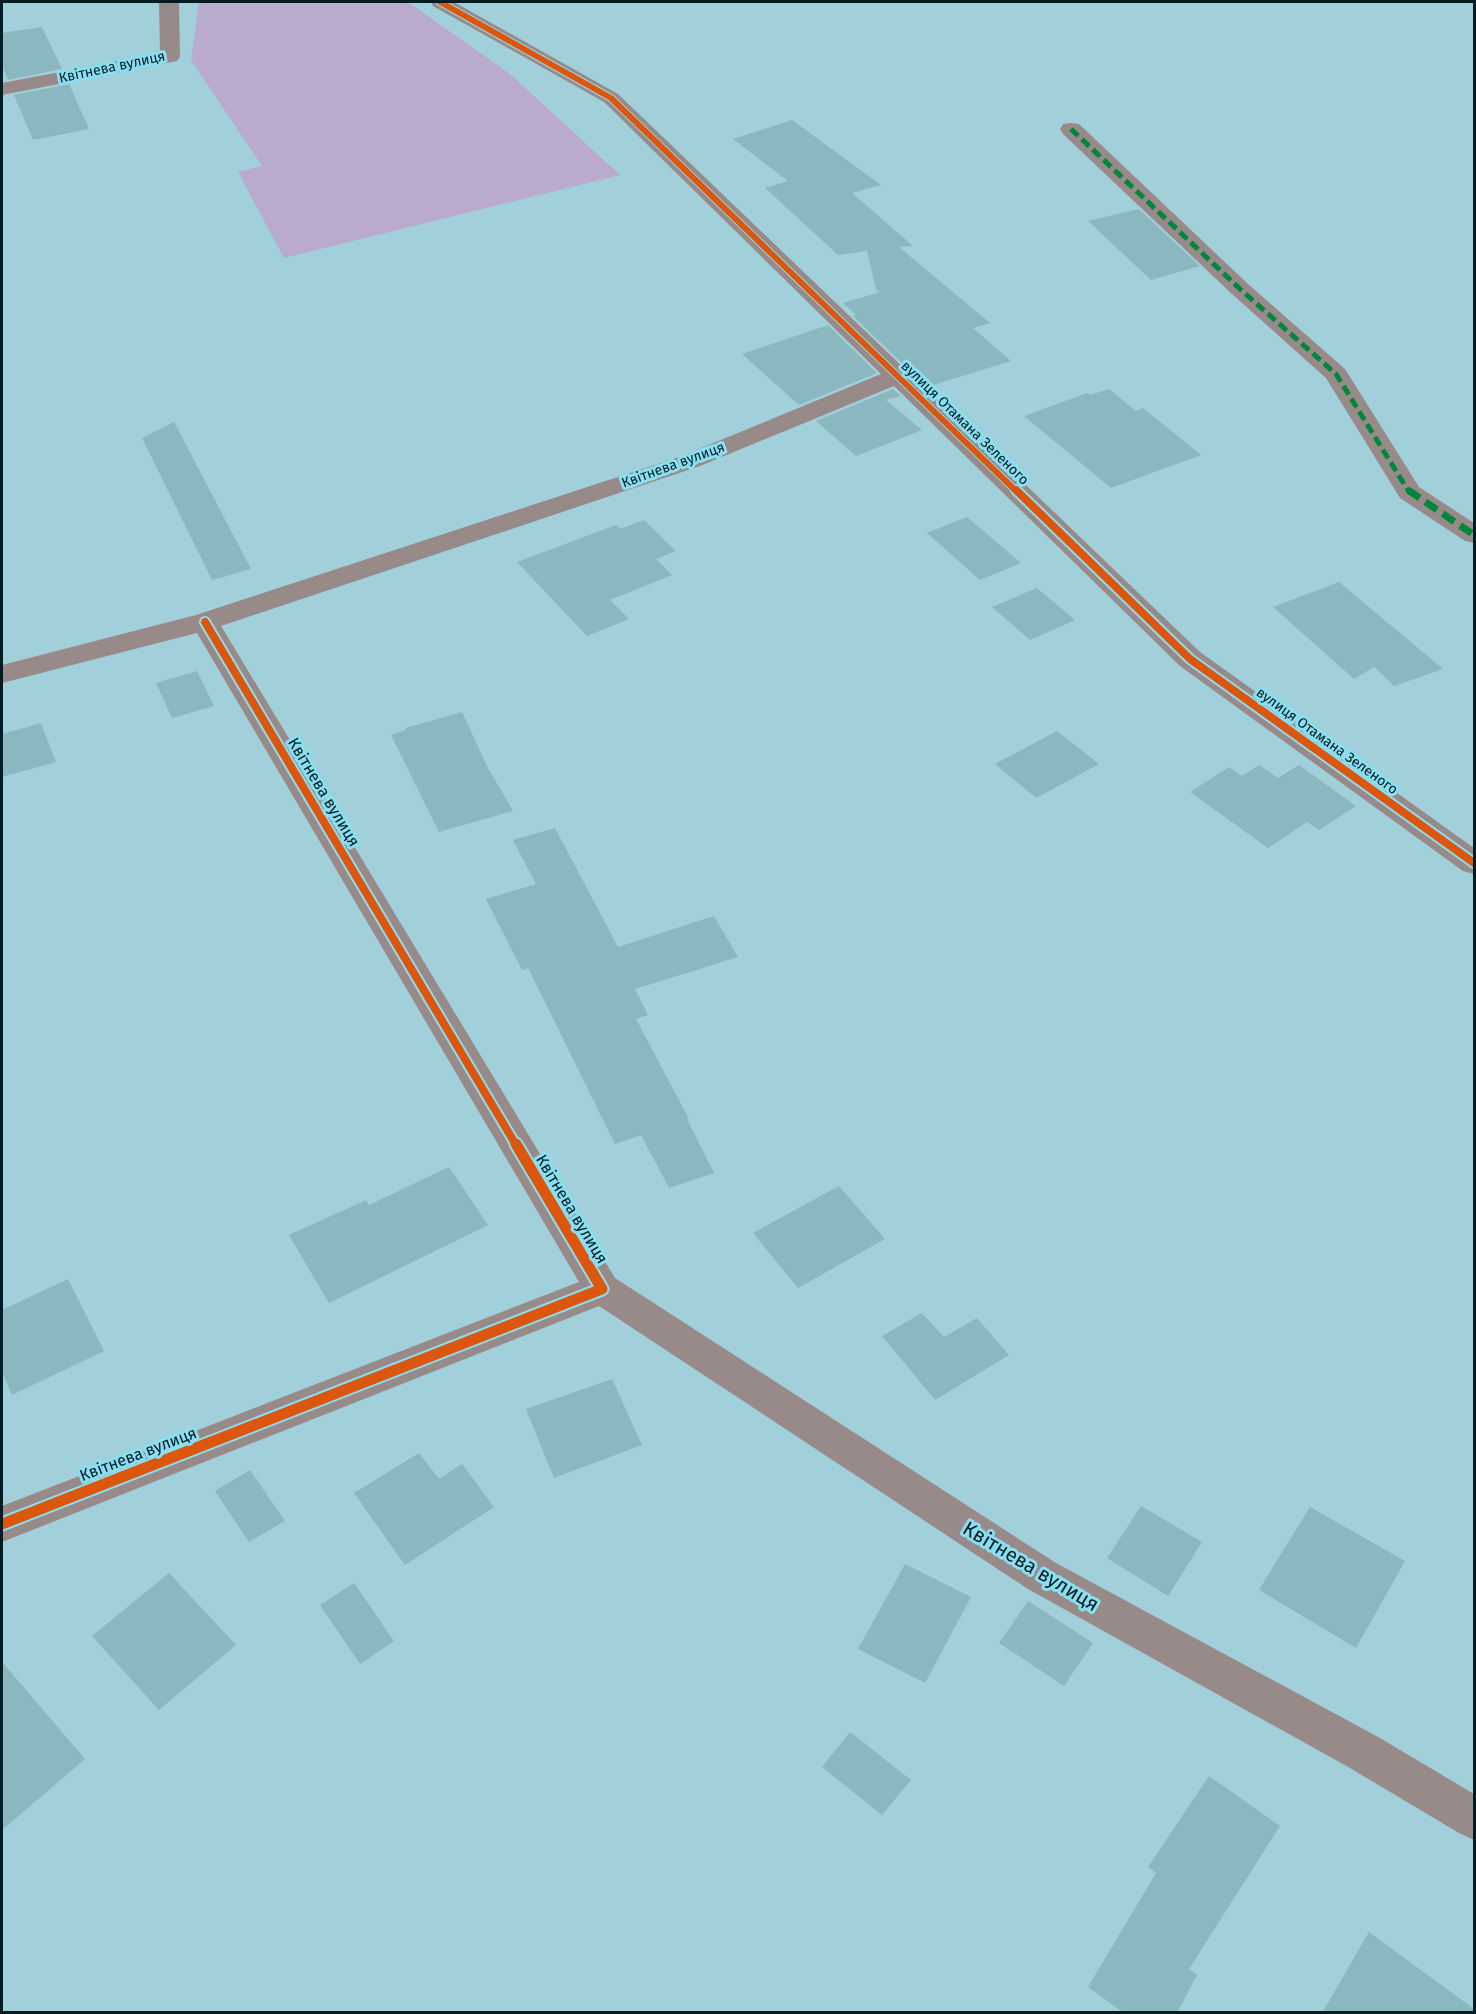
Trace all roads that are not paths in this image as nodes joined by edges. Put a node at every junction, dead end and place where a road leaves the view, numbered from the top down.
1 (169, 2) edge
2 (440, 2) edge
3 (2, 89) edge
4 (1071, 129) dead end
5 (897, 376) junction
6 (1474, 535) edge
7 (206, 622) junction
8 (2, 674) edge
9 (1474, 863) edge
10 (602, 1289) junction
11 (2, 1524) edge
12 (1474, 1818) edge

1 - 3 street, Квітнева вулиця
2 - 5 street, вулиця Отамана Зеленого
4 - 6 street
5 - 7 street, Квітнева вулиця
5 - 9 street, вулиця Отамана Зеленого
7 - 8 street, Квітнева вулиця
7 - 10 street, Квітнева вулиця
10 - 11 street, Квітнева вулиця
10 - 12 street, Квітнева вулиця

